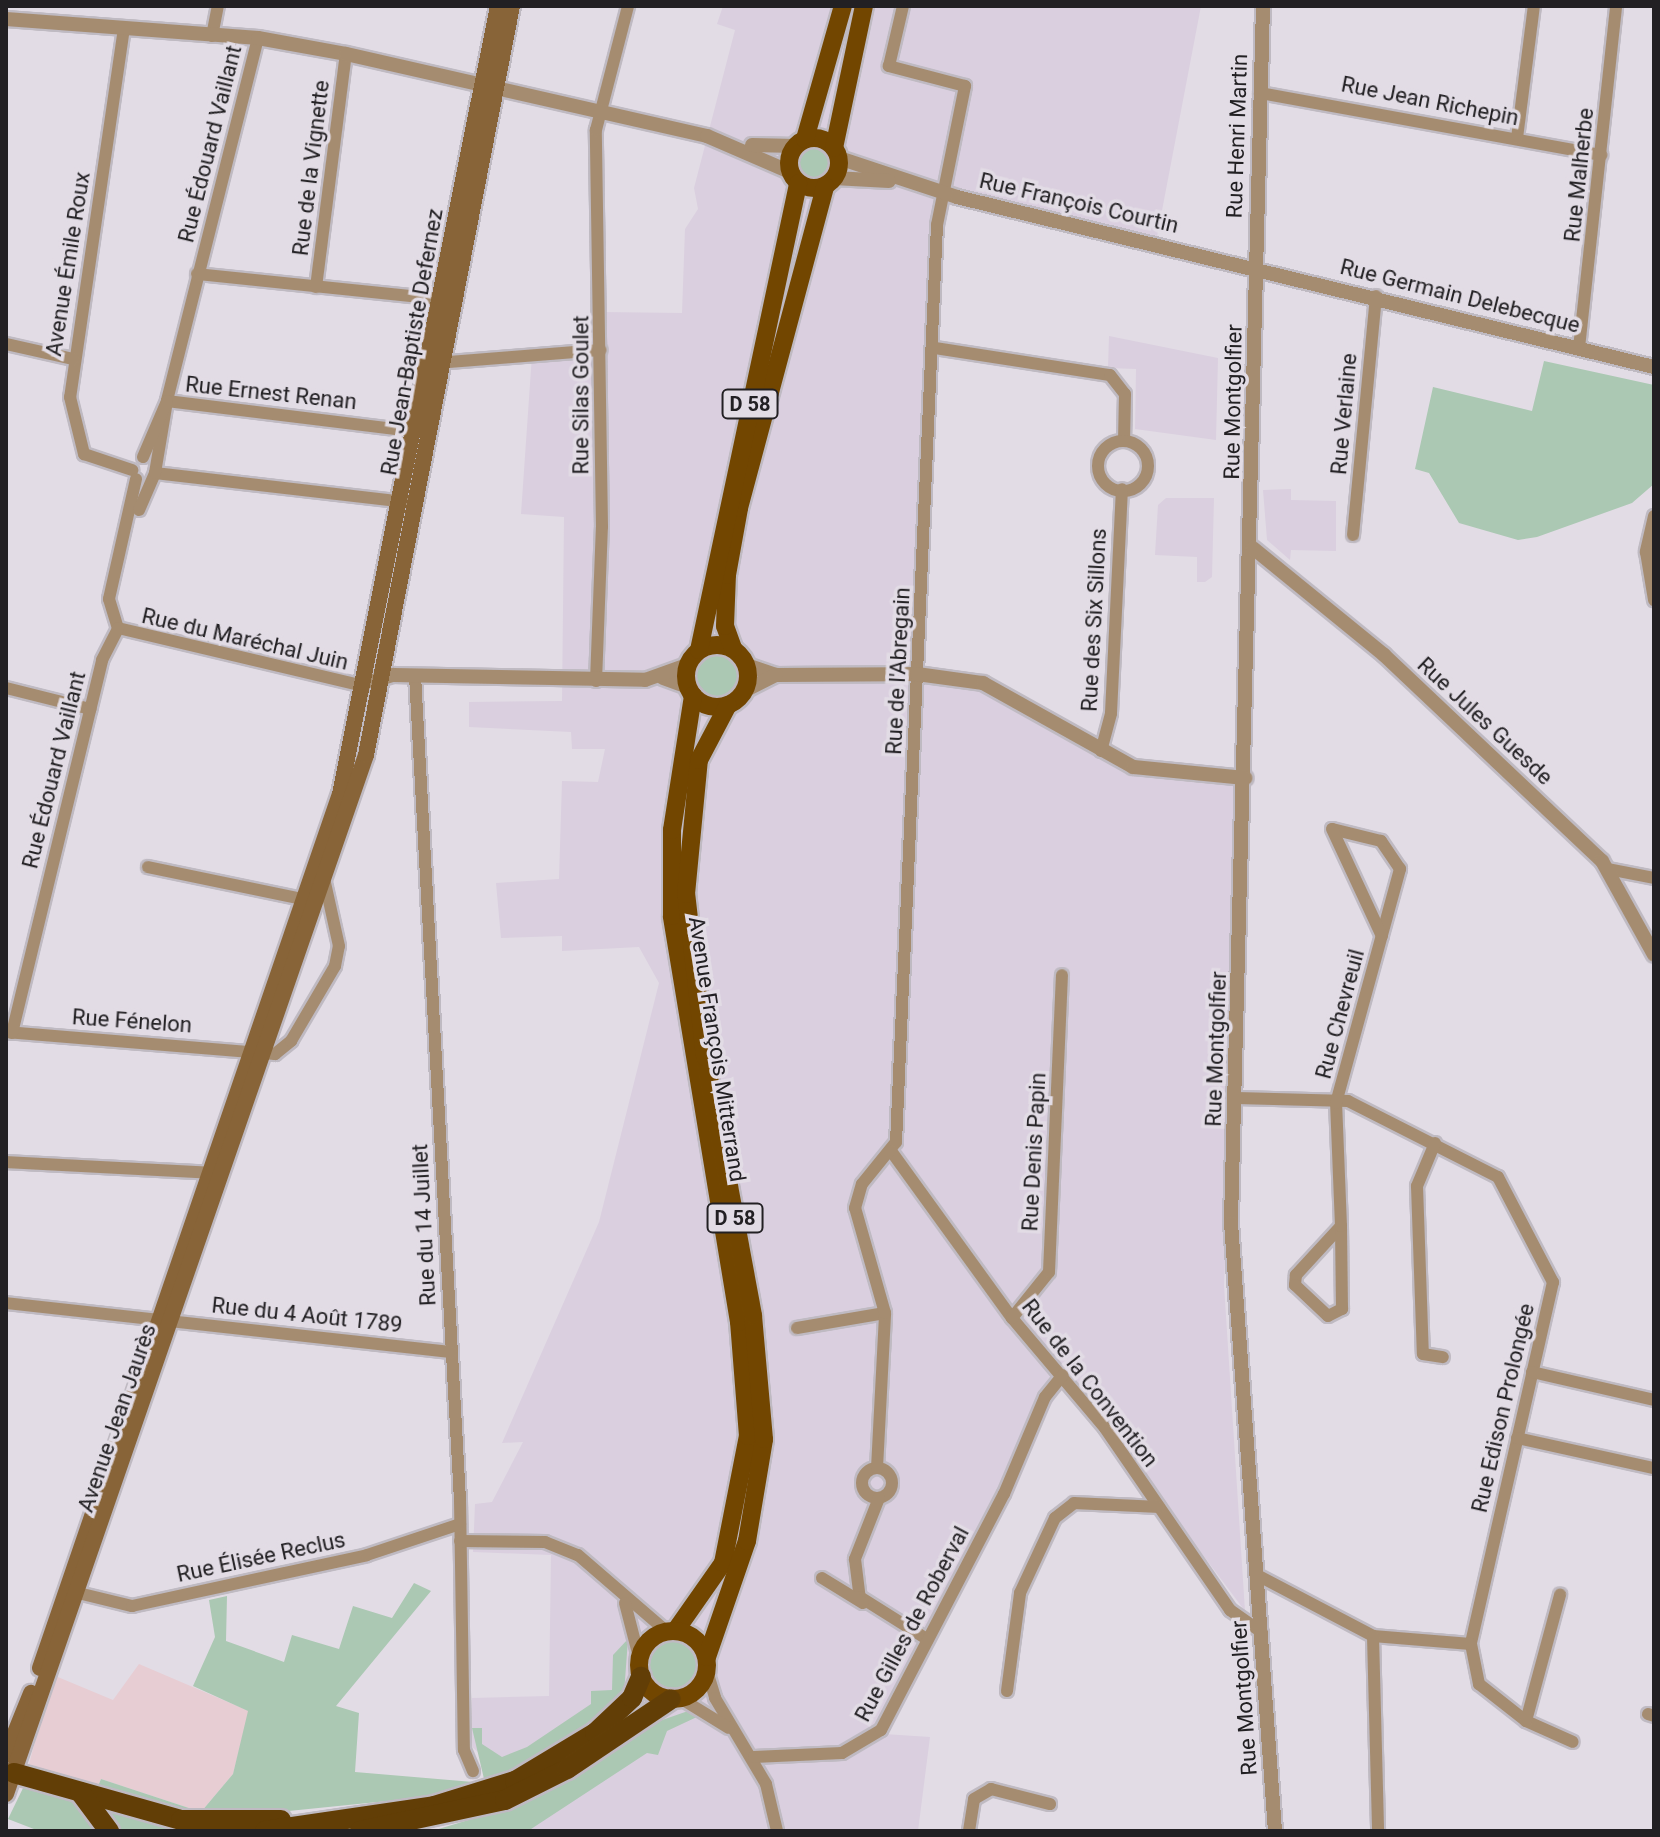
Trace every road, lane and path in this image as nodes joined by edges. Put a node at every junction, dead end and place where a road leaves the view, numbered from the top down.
1 (218, 6) edge
2 (498, 6) edge
3 (512, 6) edge
4 (628, 6) edge
5 (843, 6) edge
6 (864, 6) edge
7 (903, 6) edge
8 (1263, 6) edge
9 (1534, 6) edge
10 (1616, 6) edge
11 (6, 19) edge
12 (124, 28) junction
13 (212, 36) junction
14 (258, 38) junction
15 (346, 54) junction
16 (490, 85) junction
17 (1260, 93) junction
18 (597, 109) junction
19 (1517, 138) junction
20 (724, 141) junction
21 (800, 143) junction
22 (836, 153) junction
23 (1597, 154) junction
24 (794, 177) junction
25 (895, 180) junction
26 (829, 182) junction
27 (941, 193) junction
28 (807, 205) junction
29 (1254, 267) junction
30 (197, 274) junction
31 (316, 287) junction
32 (1376, 296) junction
33 (441, 299) junction
34 (6, 344) edge
35 (935, 348) junction
36 (1579, 348) junction
37 (600, 350) junction
38 (73, 359) junction
39 (437, 363) junction
40 (1654, 367) edge
41 (167, 401) junction
42 (418, 432) junction
43 (1124, 440) junction
44 (145, 470) junction
45 (1122, 489) junction
46 (404, 502) junction
47 (1654, 516) edge
48 (1353, 535) dead end
49 (1253, 548) junction
50 (1654, 600) edge
51 (717, 608) junction
52 (118, 628) junction
53 (733, 648) junction
54 (693, 657) junction
55 (747, 665) junction
56 (917, 674) junction
57 (415, 675) junction
58 (776, 675) junction
59 (382, 676) junction
60 (663, 678) junction
61 (596, 681) junction
62 (364, 686) junction
63 (6, 688) edge
64 (744, 691) junction
65 (691, 692) junction
66 (728, 705) junction
67 (90, 709) junction
68 (1101, 751) junction
69 (1245, 778) junction
70 (148, 867) dead end
71 (1608, 869) junction
72 (1654, 878) edge
73 (325, 883) junction
74 (307, 900) junction
75 (1382, 936) junction
76 (1653, 949) edge
77 (1062, 975) dead end
78 (9, 1033) edge
79 (260, 1053) junction
80 (1237, 1098) junction
81 (1336, 1103) junction
82 (1435, 1143) junction
83 (891, 1151) junction
84 (6, 1162) edge
85 (218, 1174) junction
86 (1341, 1226) junction
87 (6, 1303) edge
88 (885, 1313) junction
89 (1012, 1318) junction
90 (166, 1322) junction
91 (797, 1328) dead end
92 (451, 1352) junction
93 (1443, 1357) dead end
94 (1532, 1372) junction
95 (1063, 1375) junction
96 (1654, 1400) edge
97 (1517, 1438) junction
98 (877, 1468) junction
99 (1654, 1468) edge
100 (879, 1498) junction
101 (1159, 1507) junction
102 (460, 1524) junction
103 (460, 1541) junction
104 (756, 1565) dead end
105 (1257, 1575) junction
106 (822, 1578) dead end
107 (856, 1581) junction
108 (1278, 1585) junction
109 (728, 1591) junction
110 (73, 1592) junction
111 (838, 1592) junction
112 (1560, 1595) dead end
113 (1259, 1598) junction
114 (624, 1600) junction
115 (863, 1603) junction
116 (671, 1630) junction
117 (1262, 1632) junction
118 (1373, 1636) junction
119 (925, 1638) junction
120 (1471, 1644) junction
121 (707, 1664) junction
122 (640, 1667) junction
123 (1007, 1691) dead end
124 (676, 1699) junction
125 (1526, 1721) junction
126 (737, 1734) junction
127 (1573, 1742) dead end
128 (754, 1757) junction
129 (9, 1767) edge
130 (473, 1771) dead end
131 (80, 1792) junction
132 (6, 1794) edge
133 (1050, 1804) dead end
134 (304, 1823) junction
135 (109, 1831) edge
136 (265, 1831) edge
137 (360, 1831) edge
138 (777, 1831) edge
139 (969, 1831) edge
140 (1275, 1831) edge
141 (1378, 1831) edge

1 - 13 street
2 - 16 main road, Rue Jean-Baptiste Defernez
3 - 16 main road, Rue Jean-Baptiste Defernez
4 - 18 street, Rue Silas Goulet
5 - 21 main road
6 - 22 main road
7 - 27 street, Rue de l'Abregain
8 - 17 street, Rue Henri Martin
9 - 19 street
10 - 23 street, Rue Malherbe
11 - 12 street
12 - 13 street
12 - 38 street, Avenue Émile Roux
13 - 14 street
14 - 15 street
14 - 30 street, Rue Édouard Vaillant
15 - 16 street
15 - 31 street, Rue de la Vignette
16 - 18 street
16 - 33 main road, Rue Jean-Baptiste Defernez
16 - 39 main road, Rue Jean-Baptiste Defernez
17 - 19 street, Rue Jean Richepin
17 - 29 street, Rue Henri Martin
18 - 20 street
18 - 37 street, Rue Silas Goulet
19 - 23 street, Rue Jean Richepin
20 - 21 street
20 - 24 street
21 - 22 main road
21 - 24 main road
22 - 25 street
22 - 26 main road
23 - 36 street, Rue Malherbe
24 - 26 main road
24 - 28 main road, D 58
25 - 26 street
25 - 27 street, Rue François Courtin
26 - 28 main road, D 58
27 - 29 street, Rue François Courtin
27 - 35 street, Rue de l'Abregain
28 - 51 main road, D 58
29 - 32 street, Rue Germain Delebecque
29 - 49 street, Rue Montgolfier
30 - 31 street
30 - 41 street, Rue Édouard Vaillant
31 - 33 street
32 - 36 street, Rue Germain Delebecque
32 - 48 street, Rue Verlaine
33 - 39 main road, Rue Jean-Baptiste Defernez
34 - 38 street
35 - 43 street
35 - 56 street, Rue de l'Abregain
36 - 40 street, Rue Germain Delebecque
37 - 39 street
37 - 61 street, Rue Silas Goulet
38 - 44 street, Avenue Émile Roux
39 - 42 main road, Rue Jean-Baptiste Defernez
39 - 59 main road, Rue Jean-Baptiste Defernez
41 - 42 street, Rue Ernest Renan
41 - 44 street, Rue Édouard Vaillant
42 - 46 main road, Rue Jean-Baptiste Defernez
43 - 45 street
43 - 45 street
44 - 46 street, Avenue Émile Roux
44 - 52 street, Rue Édouard Vaillant
45 - 68 street, Rue des Six Sillons
46 - 62 main road, Rue Jean-Baptiste Defernez
47 - 50 street
49 - 69 street, Rue Montgolfier
49 - 71 street, Rue Jules Guesde
51 - 53 main road, D 58
51 - 54 main road, D 58
52 - 62 street, Rue du Maréchal Juin
52 - 67 street, Rue Édouard Vaillant
53 - 54 main road
53 - 55 main road
54 - 60 street
54 - 65 main road
55 - 58 street
55 - 64 main road
56 - 58 street
56 - 68 street
56 - 83 street, Rue de l'Abregain
57 - 59 street
57 - 61 street
57 - 92 street, Rue du 14 Juillet
58 - 64 street
59 - 62 street
59 - 73 main road, Avenue Jean Jaurès
60 - 61 street
60 - 65 street
62 - 74 main road, Avenue Jean Jaurès
63 - 67 street
64 - 66 main road
65 - 66 main road
65 - 116 main road, Avenue François Mitterrand / D 58
66 - 109 main road, Avenue François Mitterrand / D 58
67 - 78 street, Rue Édouard Vaillant
68 - 69 street
69 - 80 street, Rue Montgolfier
70 - 74 street
71 - 72 street
71 - 76 street, Rue Jules Guesde
73 - 79 main road, Avenue Jean Jaurès
73 - 79 street, Avenue Jean Jaurès
74 - 79 main road, Avenue Jean Jaurès
75 - 75 street, Rue Chevreuil
75 - 81 street, Rue Chevreuil
77 - 89 street, Rue Denis Papin
78 - 79 street, Rue Fénelon
79 - 85 main road, Avenue Jean Jaurès
80 - 81 street, Rue Edison Prolongée
80 - 105 street, Rue Montgolfier
81 - 82 street, Rue Edison Prolongée
81 - 86 street, Rue Chevreuil
82 - 93 street
82 - 94 street, Rue Edison Prolongée
83 - 88 street
83 - 89 street, Rue de la Convention
84 - 85 street
85 - 90 main road, Avenue Jean Jaurès
86 - 86 street, Rue Chevreuil
87 - 90 street, Rue du 4 Août 1789
88 - 91 street
88 - 98 street
89 - 95 street, Rue de la Convention
90 - 92 street, Rue du 4 Août 1789
90 - 110 main road, Avenue Jean Jaurès
92 - 102 street, Rue du 14 Juillet
94 - 96 street
94 - 97 street, Rue Edison Prolongée
95 - 101 street, Rue de la Convention
95 - 119 street, Rue Gilles de Roberval
97 - 99 street
97 - 120 street, Rue Edison Prolongée
98 - 100 street
98 - 100 street
100 - 107 street
101 - 117 street, Rue de la Convention
101 - 123 street
102 - 103 street, Rue du 14 Juillet
102 - 110 street, Rue Élisée Reclus
103 - 114 street
103 - 130 street, Rue du 14 Juillet
104 - 109 main road
105 - 108 street
105 - 113 street, Rue Montgolfier
106 - 111 street
107 - 111 street
107 - 115 street
108 - 113 street
108 - 118 street
109 - 121 main road, Avenue François Mitterrand / D 58
110 - 129 main road, Avenue Jean Jaurès
111 - 115 street
112 - 125 street
113 - 117 street, Rue Montgolfier
114 - 116 street
114 - 122 street
115 - 119 street
116 - 121 main road
116 - 122 main road
117 - 140 street, Rue Montgolfier
118 - 120 street
118 - 141 street
119 - 128 street, Rue Gilles de Roberval
120 - 125 street, Rue Edison Prolongée
121 - 124 main road
121 - 126 street
122 - 124 main road
122 - 134 highway
124 - 126 street
124 - 137 highway
125 - 127 street, Rue Edison Prolongée
126 - 128 street
128 - 138 street
129 - 131 highway
129 - 132 main road, Avenue Jean Jaurès
131 - 134 highway
131 - 135 highway
133 - 139 street
134 - 136 highway

